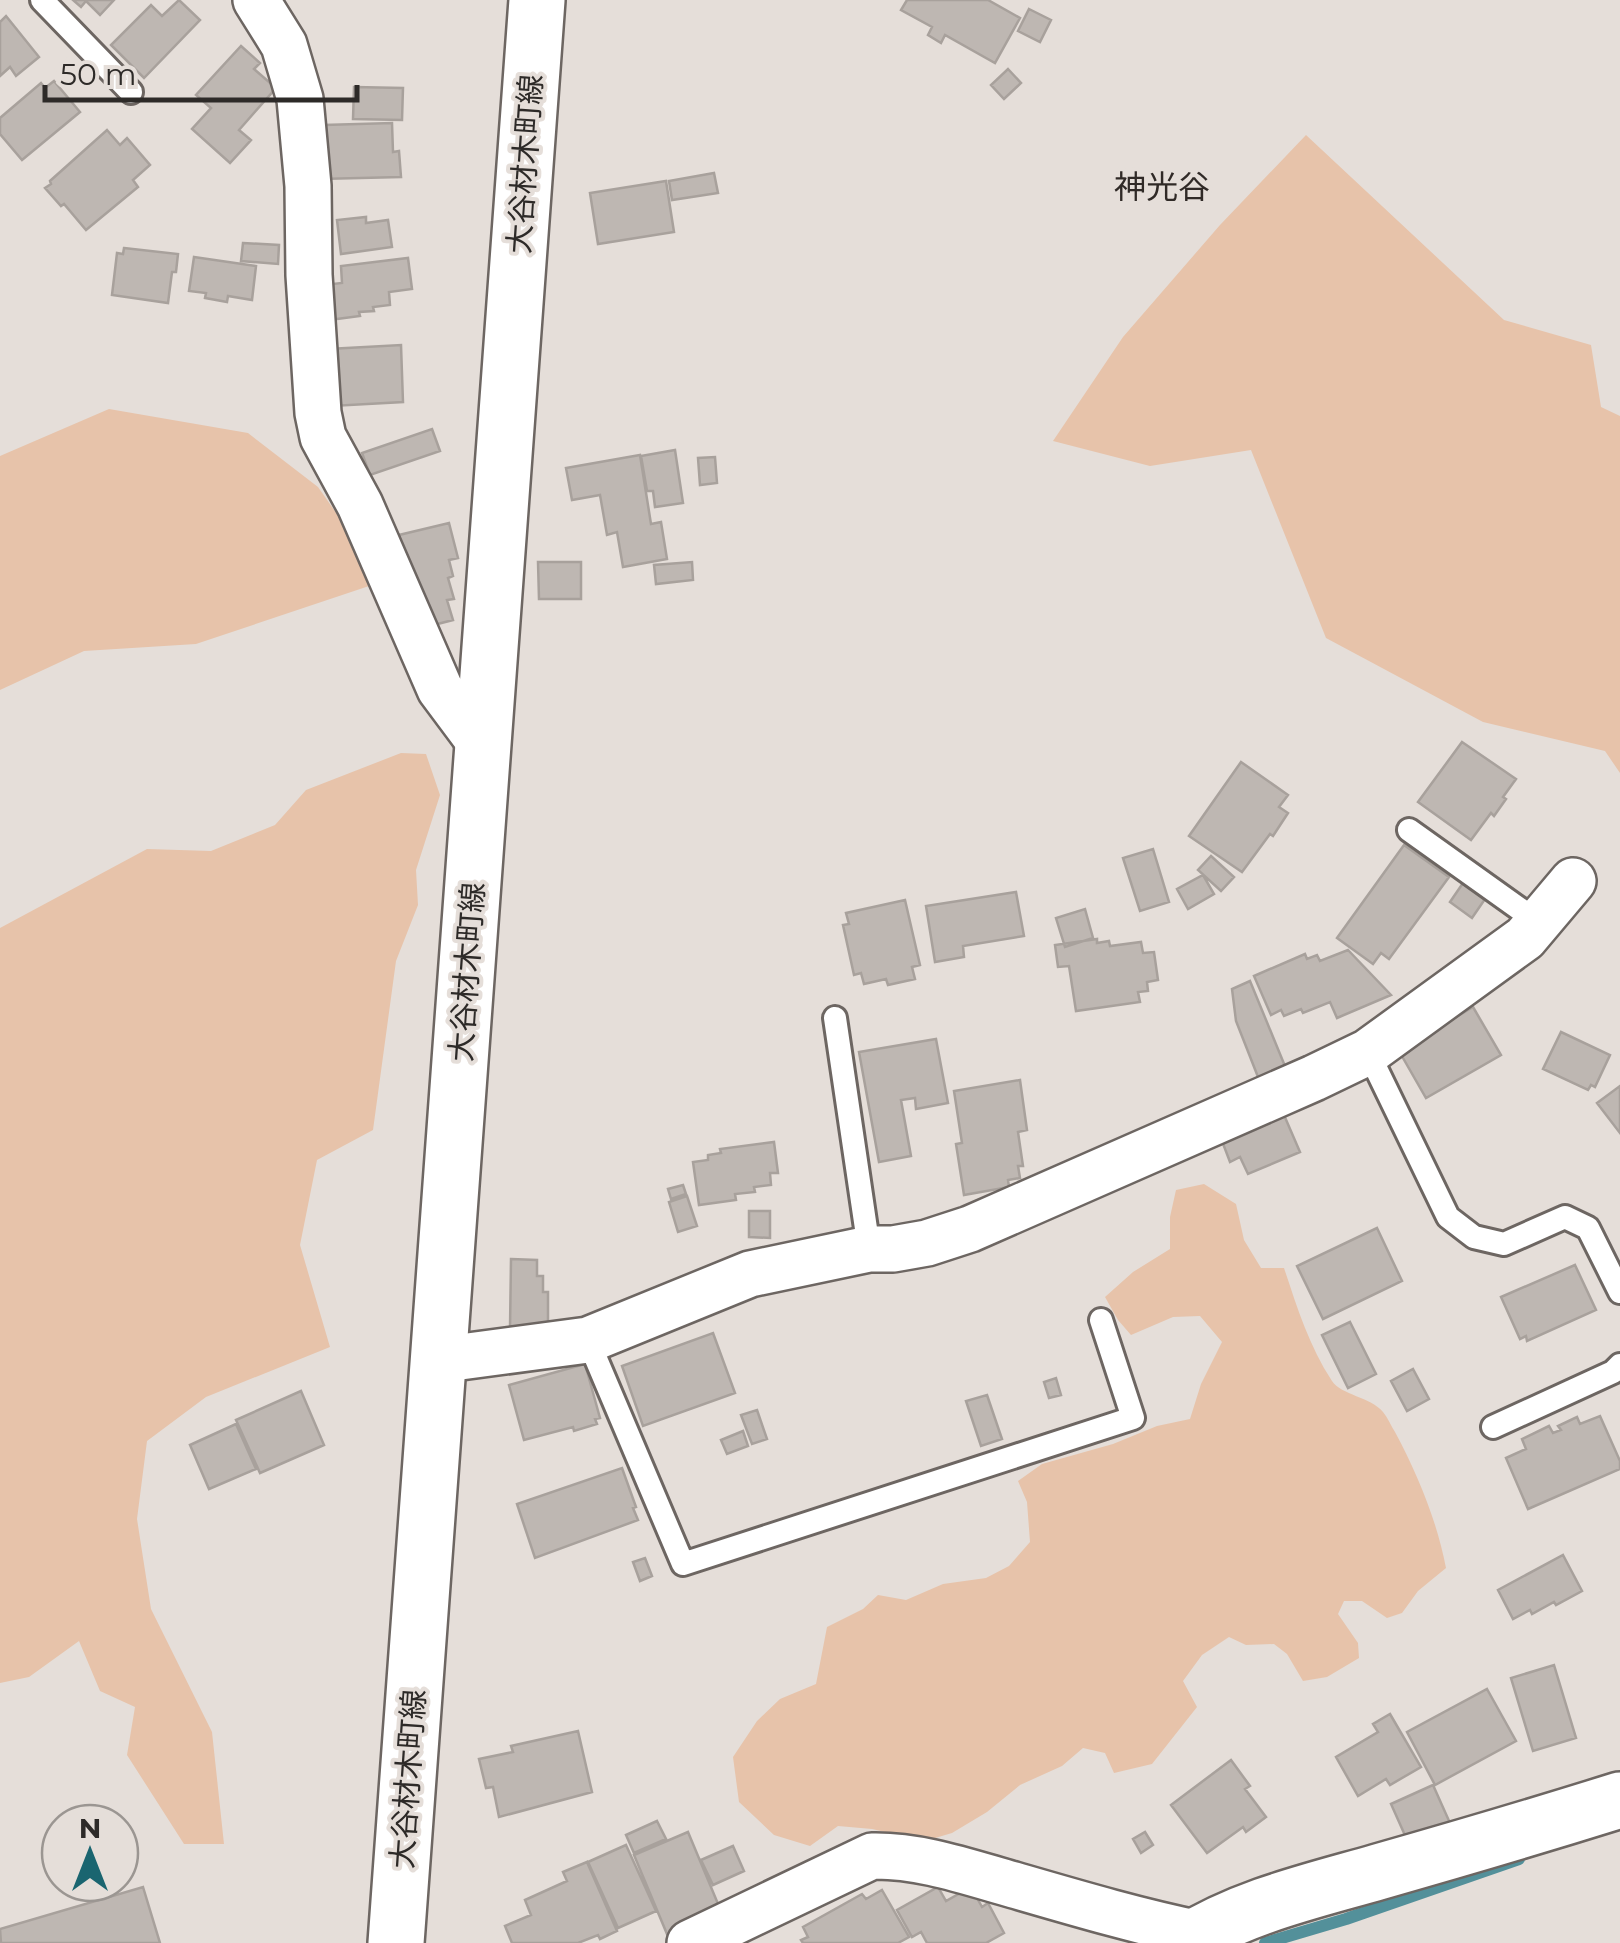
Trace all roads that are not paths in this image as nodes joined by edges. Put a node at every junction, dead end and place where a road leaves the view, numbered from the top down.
1 (42, 0) edge
2 (256, 0) edge
3 (537, 0) edge
4 (132, 92) dead end
5 (484, 748) junction
6 (1410, 830) dead end
7 (1573, 881) dead end
8 (1538, 922) junction
9 (835, 1018) dead end
10 (1368, 1052) junction
11 (869, 1249) junction
12 (1620, 1292) edge
13 (1101, 1320) dead end
14 (588, 1340) junction
15 (438, 1360) junction
16 (1620, 1365) edge
17 (1493, 1427) dead end
18 (1620, 1800) edge
19 (1192, 1939) edge
20 (396, 1943) edge
21 (690, 1943) edge

1 - 4 lane
2 - 5 street
3 - 5 main road, 大谷材木町線
5 - 15 main road, 大谷材木町線
6 - 8 lane
7 - 8 street
8 - 10 street
9 - 11 lane
10 - 11 street
10 - 12 lane
11 - 14 street
13 - 14 lane
14 - 15 street
15 - 20 main road, 大谷材木町線
16 - 17 lane
18 - 19 main road
19 - 21 street

